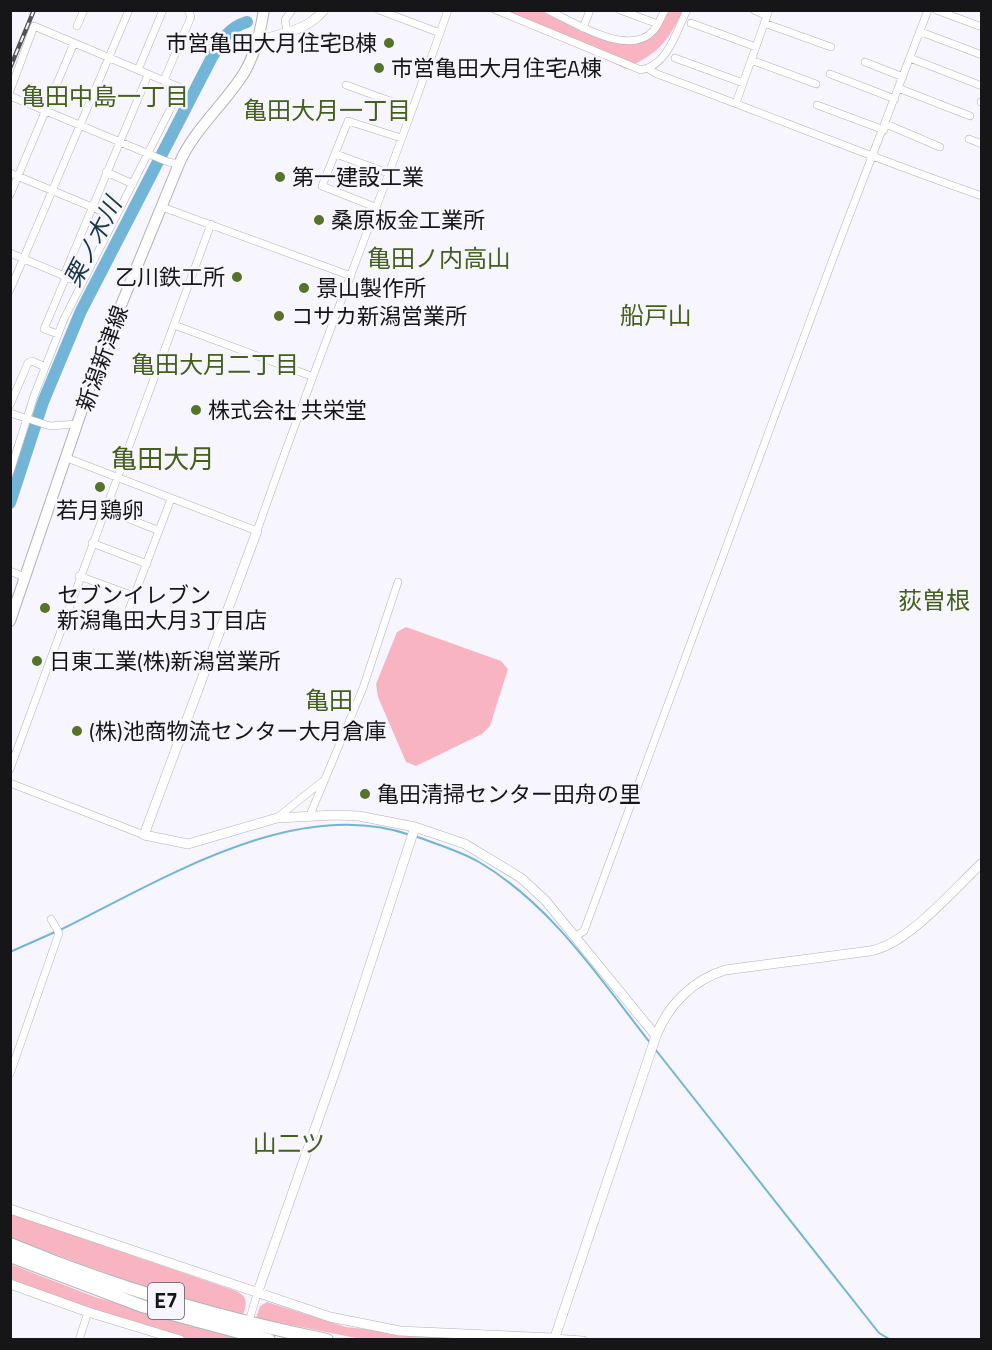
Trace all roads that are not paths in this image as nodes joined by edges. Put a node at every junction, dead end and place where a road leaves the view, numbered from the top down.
1 (84, 10) edge
2 (129, 10) edge
3 (163, 10) edge
4 (188, 10) edge
5 (292, 10) edge
6 (324, 10) edge
7 (379, 10) edge
8 (448, 10) edge
9 (496, 10) edge
10 (548, 10) edge
11 (590, 10) edge
12 (620, 10) edge
13 (665, 10) edge
14 (687, 10) edge
15 (754, 10) edge
16 (928, 10) edge
17 (936, 10) edge
18 (263, 11) edge
19 (514, 13) edge
20 (767, 16) edge
21 (691, 23) dead end
22 (658, 24) junction
23 (77, 26) dead end
24 (981, 27) edge
25 (583, 28) junction
26 (287, 32) junction
27 (921, 32) junction
28 (440, 33) junction
29 (259, 40) junction
30 (74, 43) junction
31 (756, 47) junction
32 (831, 47) dead end
33 (981, 55) edge
34 (675, 58) dead end
35 (910, 58) junction
36 (110, 59) junction
37 (751, 60) junction
38 (865, 62) dead end
39 (649, 69) junction
40 (138, 70) junction
41 (830, 74) dead end
42 (148, 75) junction
43 (903, 77) junction
44 (164, 80) junction
45 (743, 83) junction
46 (816, 84) dead end
47 (346, 86) dead end
48 (981, 86) edge
49 (898, 88) junction
50 (10, 91) edge
51 (10, 96) edge
52 (895, 99) junction
53 (736, 103) junction
54 (817, 105) dead end
55 (412, 109) junction
56 (46, 111) junction
57 (970, 116) dead end
58 (81, 125) junction
59 (885, 127) junction
60 (401, 138) junction
61 (969, 139) dead end
62 (119, 142) junction
63 (981, 144) edge
64 (940, 147) dead end
65 (336, 154) junction
66 (152, 155) junction
67 (873, 158) junction
68 (173, 163) junction
69 (106, 172) junction
70 (10, 173) edge
71 (388, 173) junction
72 (19, 177) junction
73 (133, 184) junction
74 (53, 191) junction
75 (10, 195) edge
76 (981, 196) edge
77 (93, 207) junction
78 (162, 207) junction
79 (375, 207) junction
80 (116, 217) junction
81 (211, 224) junction
82 (10, 253) edge
83 (24, 259) junction
84 (65, 276) junction
85 (351, 276) junction
86 (81, 283) junction
87 (10, 290) edge
88 (174, 325) junction
89 (58, 334) junction
90 (45, 367) junction
91 (311, 376) junction
92 (10, 405) edge
93 (10, 413) edge
94 (28, 420) junction
95 (77, 424) junction
96 (67, 458) junction
97 (10, 472) edge
98 (117, 478) junction
99 (171, 499) junction
100 (104, 512) junction
101 (159, 530) junction
102 (257, 531) junction
103 (92, 543) junction
104 (147, 564) junction
105 (10, 571) edge
106 (79, 576) junction
107 (26, 578) junction
108 (398, 582) dead end
109 (134, 596) junction
110 (128, 612) dead end
111 (10, 621) edge
112 (10, 769) edge
113 (325, 780) junction
114 (10, 783) edge
115 (310, 815) junction
116 (277, 819) junction
117 (415, 828) junction
118 (144, 835) junction
119 (981, 863) edge
120 (51, 919) dead end
121 (576, 936) junction
122 (655, 1038) junction
123 (10, 1074) edge
124 (10, 1209) edge
125 (10, 1244) edge
126 (10, 1256) edge
127 (10, 1284) edge
128 (257, 1293) junction
129 (88, 1312) junction
130 (250, 1318) dead end
131 (554, 1339) edge
132 (79, 1340) edge
133 (180, 1340) edge
134 (270, 1340) edge
135 (327, 1340) edge
136 (583, 1340) edge

1 - 23 street
2 - 36 street
3 - 40 street
4 - 44 street
5 - 26 street
6 - 26 street
7 - 28 street
8 - 28 street
9 - 19 street
10 - 25 street
11 - 25 street
12 - 22 street
13 - 22 street
14 - 39 street
15 - 20 street
16 - 27 street
17 - 24 street
18 - 29 main road, 新潟新津線
19 - 39 street
20 - 31 street
20 - 32 street
21 - 31 street
22 - 25 street
26 - 29 street
27 - 33 street
27 - 35 street
28 - 55 street
29 - 68 main road, 新潟新津線
30 - 36 street
30 - 50 street
30 - 56 street
31 - 37 street
34 - 45 street
35 - 43 street
35 - 48 street
36 - 40 street
36 - 58 street
37 - 45 street
37 - 46 street
38 - 43 street
39 - 53 street
40 - 42 street
41 - 52 street
42 - 44 street
42 - 62 street
43 - 49 street
44 - 66 street
45 - 53 street
47 - 55 street
49 - 52 street
49 - 57 street
51 - 56 street
52 - 59 street
53 - 67 street
54 - 59 street
55 - 60 street
56 - 58 street
56 - 72 street
58 - 62 street
58 - 74 street
59 - 64 street
59 - 67 street
60 - 65 street
60 - 71 street
61 - 63 street
62 - 66 street
62 - 69 street
65 - 71 street
65 - 79 street
66 - 68 street
66 - 73 street
67 - 76 street
67 - 121 street
68 - 78 main road, 新潟新津線
69 - 73 street
69 - 77 street
70 - 72 street
71 - 79 street
72 - 74 street
72 - 75 street
73 - 80 street
74 - 77 street
74 - 83 street
77 - 80 street
77 - 84 street
78 - 81 street
78 - 95 main road, 新潟新津線
79 - 85 street
80 - 86 street
81 - 85 street
81 - 88 street
82 - 83 street
83 - 84 street
83 - 87 street
84 - 86 street
84 - 89 street
85 - 91 street
86 - 89 street
88 - 91 street
88 - 98 street
89 - 90 street
90 - 92 street
90 - 94 street
91 - 102 street
93 - 94 street
94 - 95 street
94 - 97 street
95 - 96 main road, 新潟新津線
96 - 98 street
96 - 107 main road, 新潟新津線
98 - 99 street
98 - 100 street
99 - 101 street
99 - 102 street
100 - 101 street
100 - 103 street
101 - 104 street
102 - 118 street
103 - 104 street
103 - 106 street
104 - 109 street
105 - 107 street
106 - 109 street
106 - 112 street
107 - 111 main road, 新潟新津線
108 - 113 street
109 - 110 street
113 - 115 street
113 - 116 street
114 - 118 street
115 - 116 street
115 - 117 street
116 - 118 street
117 - 121 street
117 - 128 street
119 - 122 street
120 - 123 street
121 - 122 street
122 - 131 street
124 - 128 street
125 - 135 highway, E7
126 - 134 highway, E7
127 - 129 street
128 - 130 street
128 - 131 street
129 - 132 street
129 - 133 street
131 - 136 street

